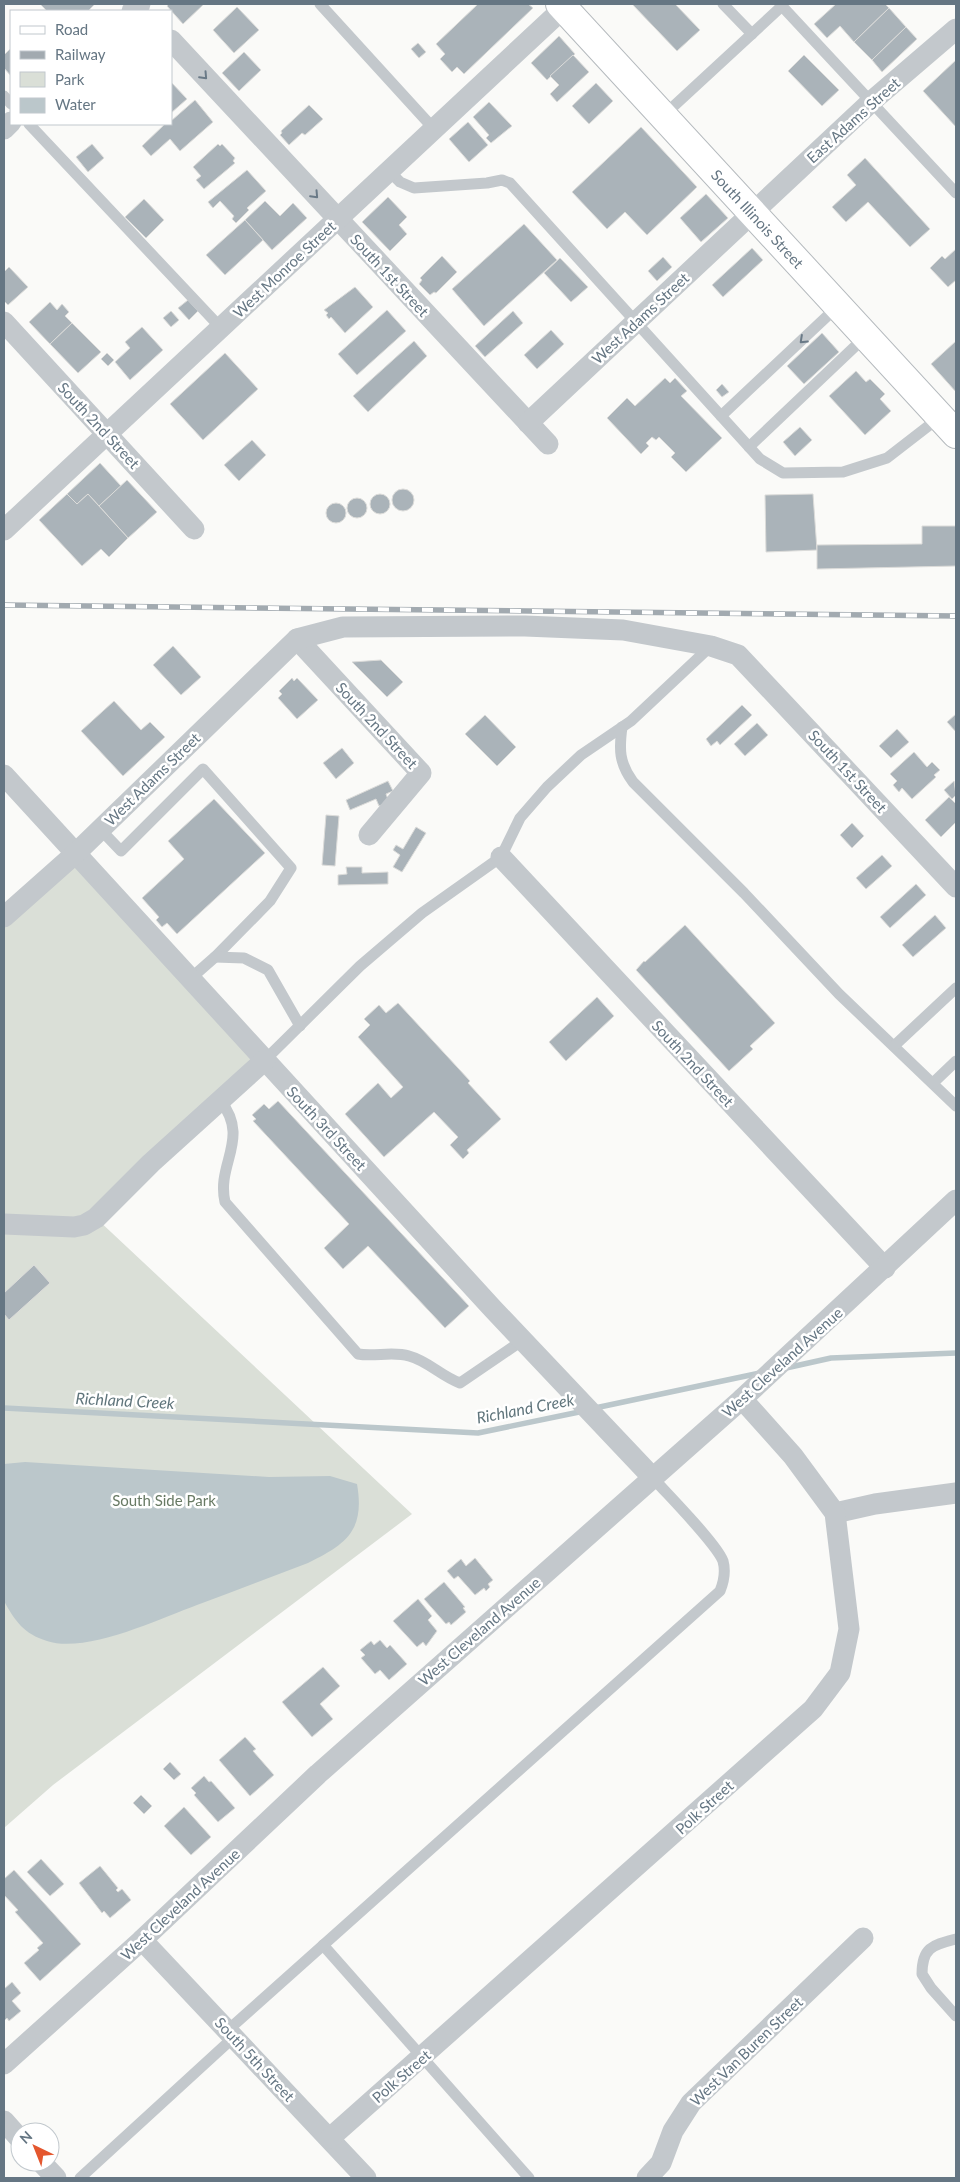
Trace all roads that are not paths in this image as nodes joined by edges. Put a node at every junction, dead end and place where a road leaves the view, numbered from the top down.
1 (320, 4) edge
2 (723, 4) edge
3 (564, 5) edge
4 (781, 5) edge
5 (956, 29) edge
6 (752, 34) junction
7 (172, 41) edge
8 (872, 102) junction
9 (663, 116) junction
10 (30, 125) edge
11 (434, 129) junction
12 (389, 171) junction
13 (956, 193) edge
14 (753, 213) junction
15 (338, 219) junction
16 (838, 306) junction
17 (4, 322) edge
18 (635, 323) junction
19 (220, 328) junction
20 (866, 336) junction
21 (721, 416) junction
22 (528, 423) junction
23 (951, 427) edge
24 (108, 434) junction
25 (548, 444) dead end
26 (749, 447) junction
27 (194, 529) dead end
28 (4, 530) edge
29 (297, 639) junction
30 (711, 646) junction
31 (622, 728) junction
32 (4, 775) edge
33 (100, 829) junction
34 (370, 835) dead end
35 (76, 853) junction
36 (501, 857) junction
37 (956, 887) edge
38 (4, 917) edge
39 (215, 957) junction
40 (190, 979) junction
41 (956, 988) edge
42 (300, 1026) junction
43 (894, 1046) junction
44 (265, 1060) junction
45 (956, 1061) edge
46 (933, 1083) junction
47 (220, 1100) junction
48 (956, 1106) edge
49 (956, 1200) edge
50 (5, 1224) edge
51 (885, 1268) junction
52 (523, 1340) junction
53 (745, 1396) junction
54 (653, 1478) junction
55 (956, 1493) edge
56 (835, 1513) junction
57 (863, 1938) dead end
58 (956, 1939) edge
59 (142, 1940) junction
60 (323, 1945) junction
61 (956, 2016) edge
62 (231, 2034) junction
63 (423, 2056) junction
64 (4, 2064) edge
65 (330, 2138) junction
66 (80, 2178) edge
67 (366, 2178) edge
68 (529, 2178) edge
69 (647, 2178) edge

1 - 11 lane
2 - 6 lane
3 - 9 main road, South Illinois Street
3 - 11 street, West Monroe Street
4 - 6 lane
4 - 8 lane
5 - 8 street, East Adams Street
6 - 9 lane
7 -> 15 street, South 1st Street
8 - 13 lane
8 - 14 street, East Adams Street
9 - 14 main road, South Illinois Street
10 - 19 lane
11 - 12 street, West Monroe Street
12 - 15 street, West Monroe Street
12 - 18 lane
14 - 16 main road, South Illinois Street
14 - 18 street, West Adams Street
15 - 19 street, West Monroe Street
15 - 22 street, South 1st Street
16 - 20 main road, South Illinois Street
16 -> 21 lane
17 - 24 street, South 2nd Street
18 - 21 lane
18 - 22 street, West Adams Street
19 - 24 street, West Monroe Street
20 - 23 main road, South Illinois Street
20 - 26 lane
21 - 26 lane
22 - 25 street, South 1st Street
23 - 26 lane
24 - 27 street, South 2nd Street
24 - 28 street, West Monroe Street
29 - 30 street
29 - 33 street, West Adams Street
29 - 34 street, South 2nd Street
30 - 31 lane
30 - 37 street, South 1st Street
31 - 36 lane
31 - 43 lane
32 - 35 street, South 3rd Street
33 - 35 street, West Adams Street
33 - 39 lane
35 - 38 street, West Adams Street
35 - 40 street, South 3rd Street
36 - 42 lane
36 - 51 street, South 2nd Street
39 - 40 lane
39 - 42 lane
40 - 44 street, South 3rd Street
41 - 43 lane
42 - 44 lane
43 - 46 lane
44 - 47 street
44 - 52 street, South 3rd Street
45 - 46 lane
46 - 48 lane
47 - 50 street
47 - 52 lane
49 - 51 street, West Cleveland Avenue
51 - 53 street, West Cleveland Avenue
52 - 54 street, South 3rd Street
53 - 54 street, West Cleveland Avenue
53 - 56 street, Polk Street
54 - 59 street, West Cleveland Avenue
54 - 60 lane
55 - 56 street
56 - 63 street, Polk Street
57 - 69 street, West Van Buren Street
58 - 61 lane
59 - 62 street, South 5th Street
59 - 64 street, West Cleveland Avenue
60 - 62 lane
60 - 63 lane
62 - 65 street, South 5th Street
62 - 66 lane
63 - 65 street, Polk Street
63 - 68 lane
65 - 67 street, South 5th Street

